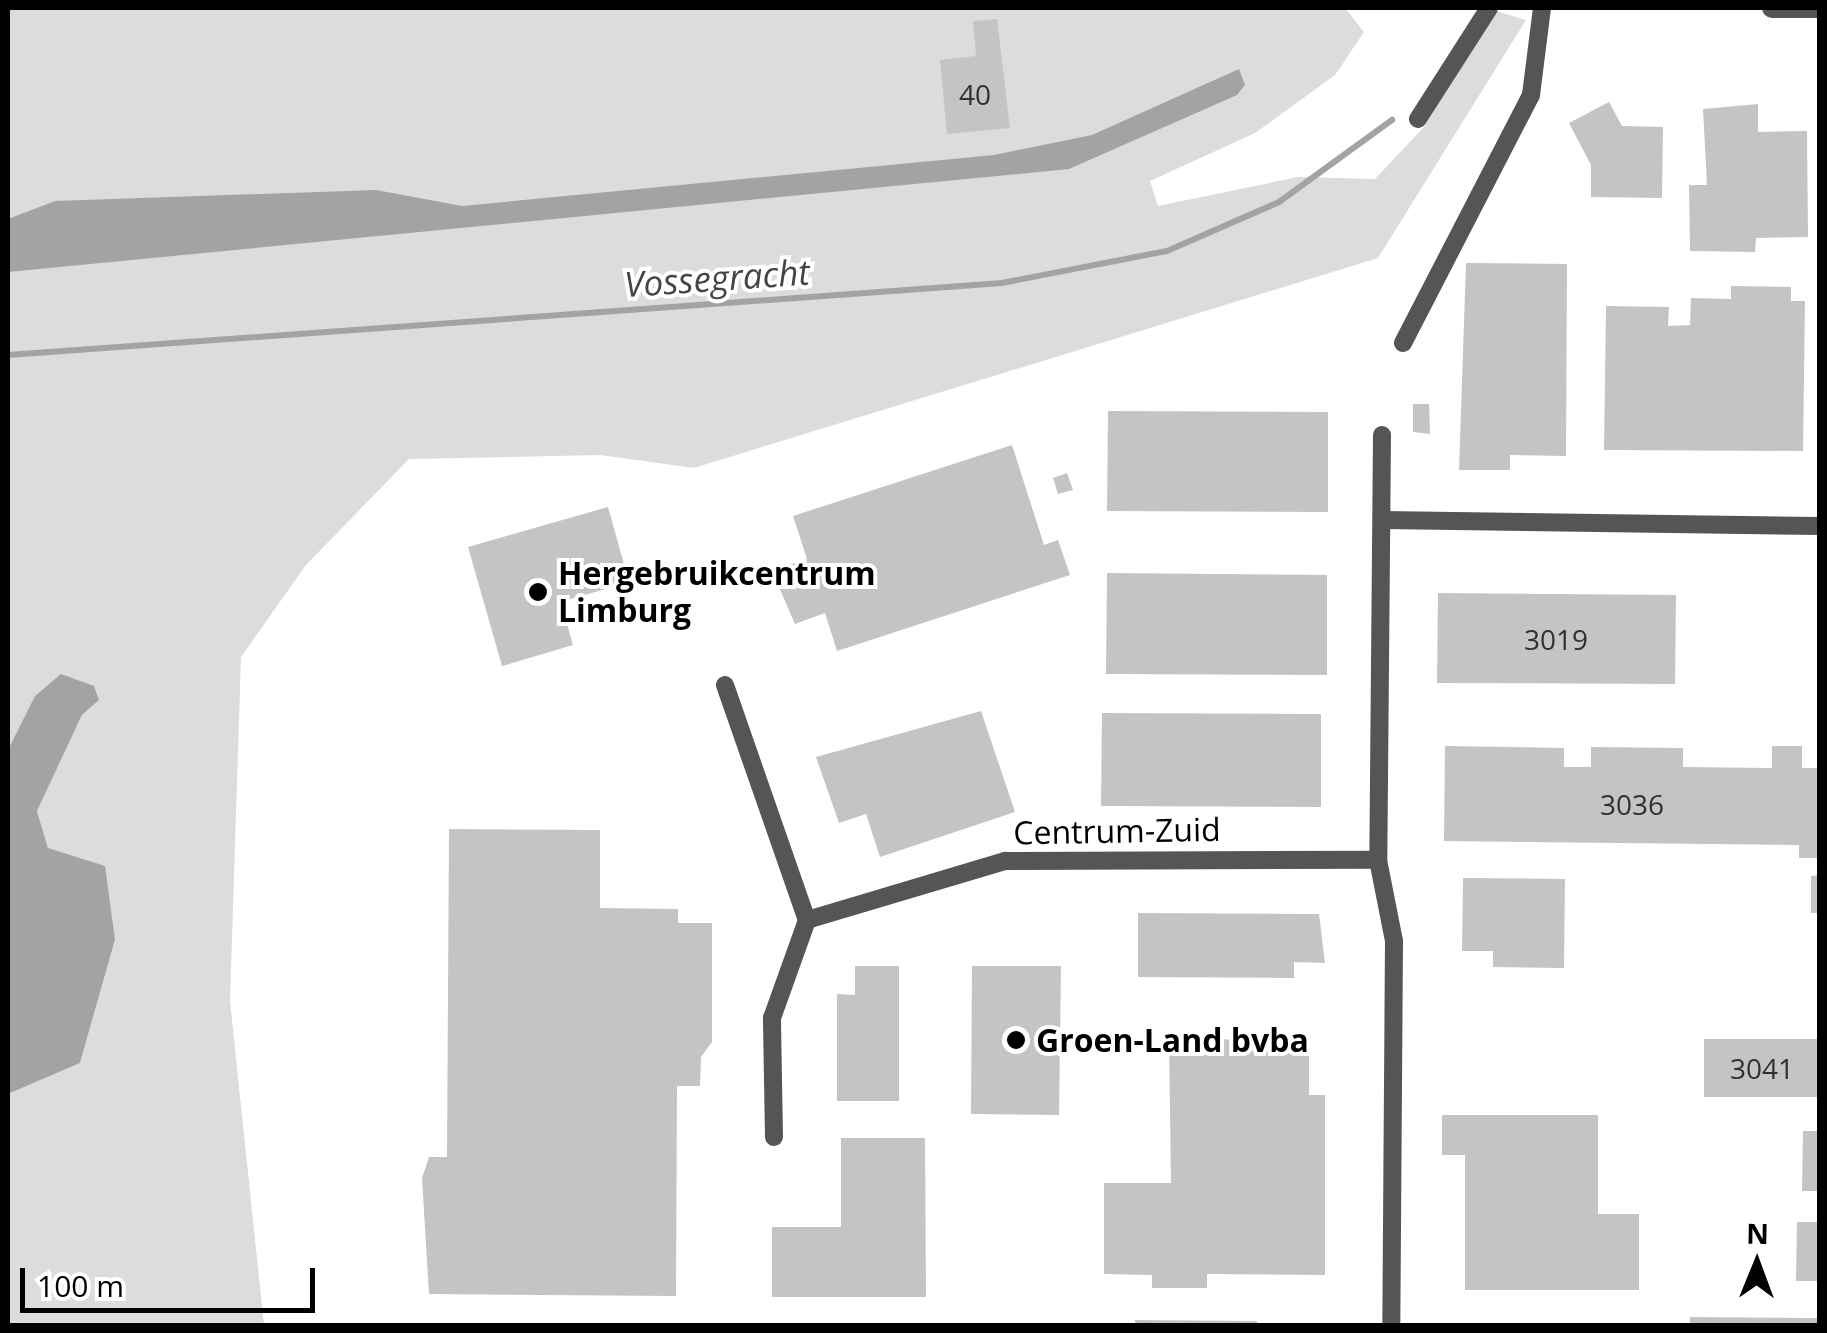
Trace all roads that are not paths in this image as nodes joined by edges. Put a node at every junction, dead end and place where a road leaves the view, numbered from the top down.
1 (1489, 8) edge
2 (1542, 8) edge
3 (1772, 8) edge
4 (1811, 8) edge
5 (1820, 8) edge
6 (1418, 119) dead end
7 (1403, 343) dead end
8 (1382, 436) dead end
9 (1382, 520) junction
10 (1820, 526) edge
11 (725, 685) dead end
12 (1378, 860) junction
13 (807, 920) junction
14 (774, 1137) dead end
15 (1392, 1326) edge

1 - 6 street
2 - 7 street
3 - 4 street
4 - 5 street
8 - 9 street
9 - 10 street
9 - 12 street
11 - 13 street
12 - 13 street, Centrum-Zuid
12 - 15 street
13 - 14 street

